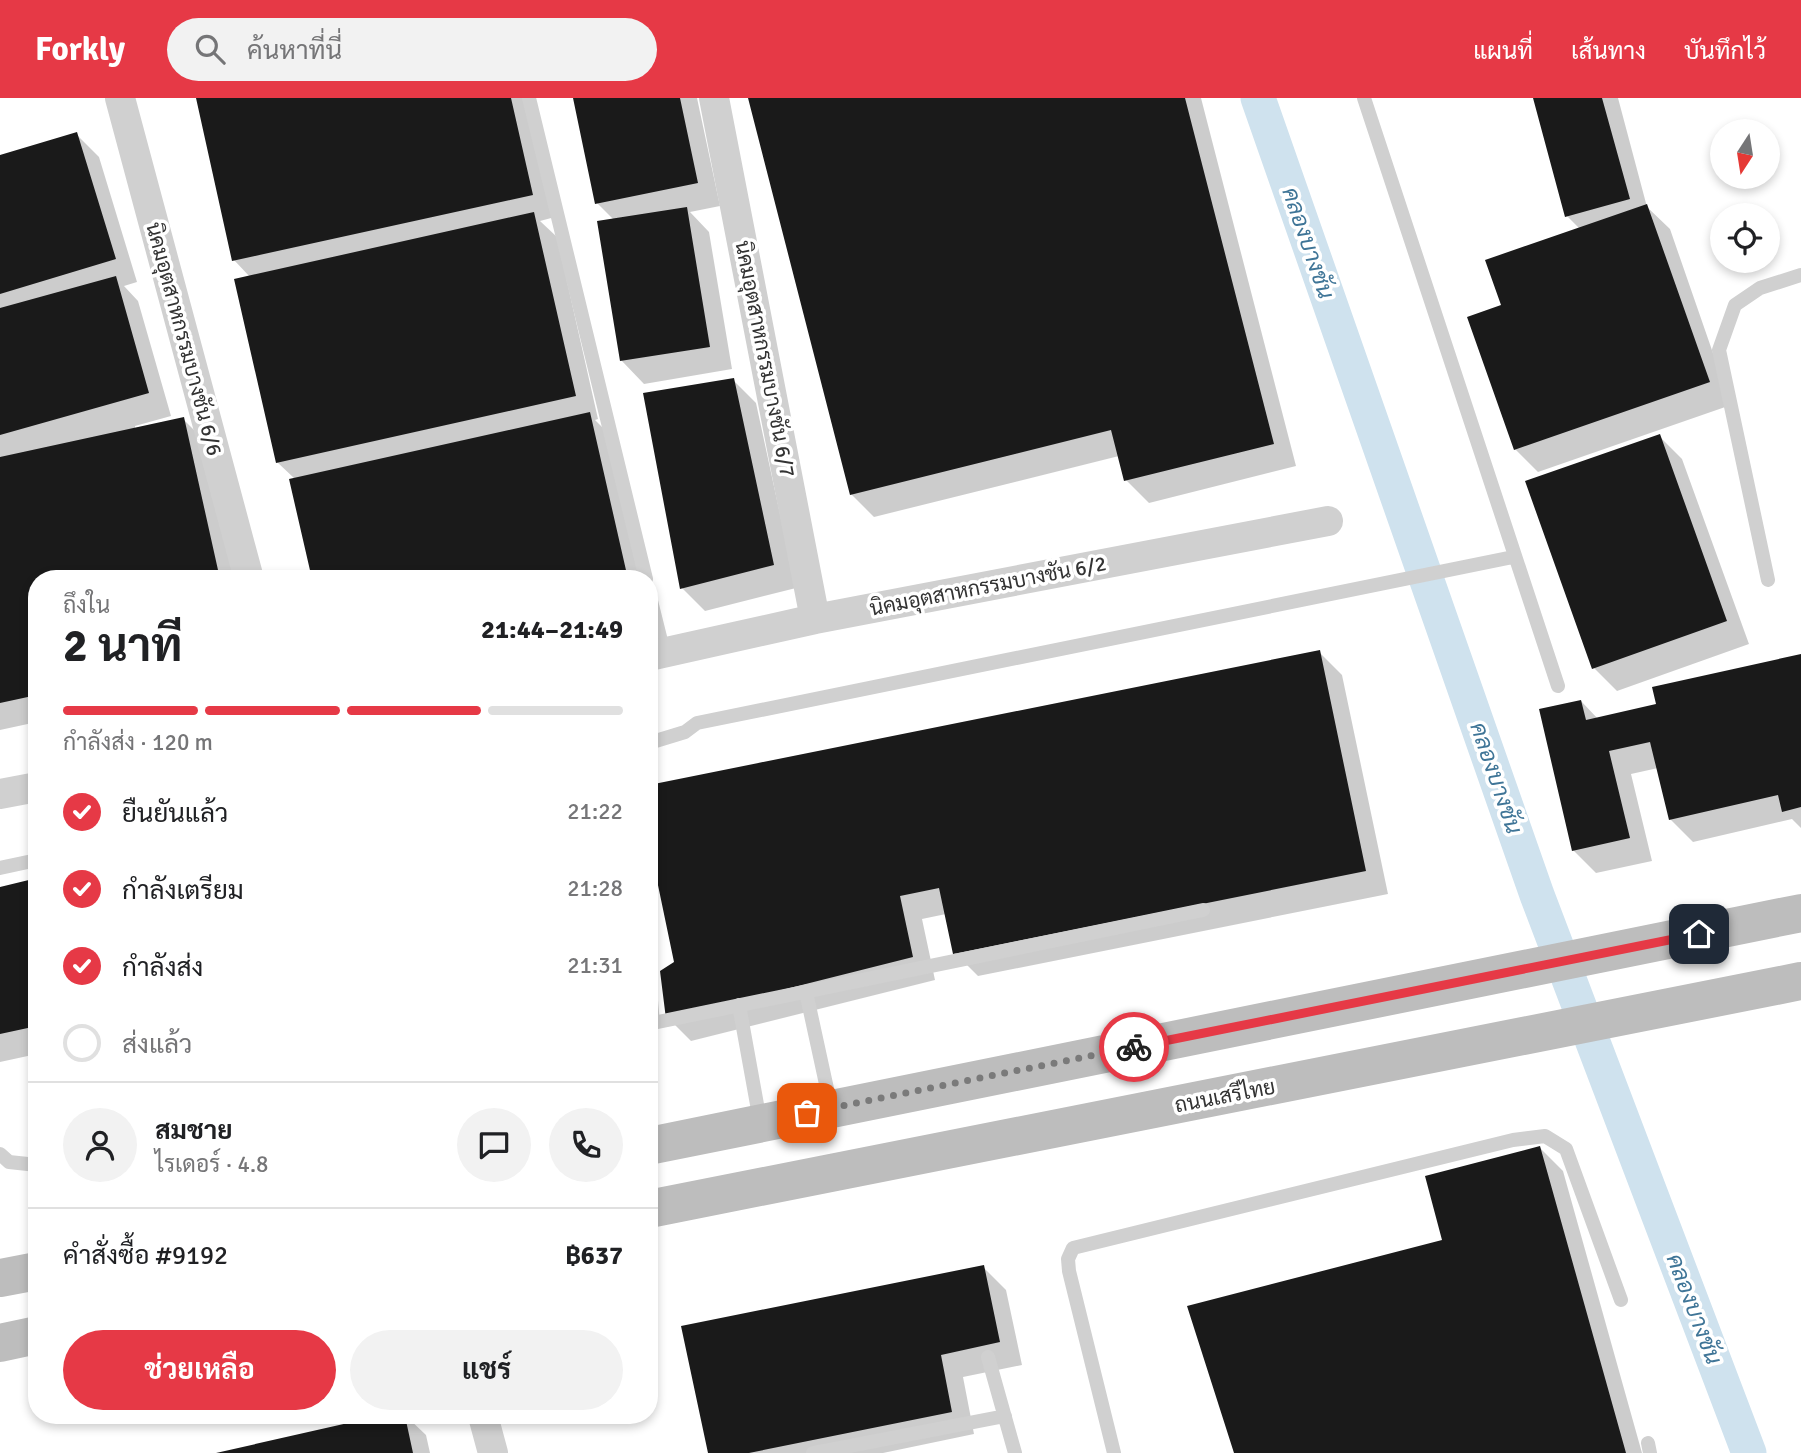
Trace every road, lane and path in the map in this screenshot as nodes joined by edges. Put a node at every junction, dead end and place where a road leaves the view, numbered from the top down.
1 (120, 98) edge
2 (529, 98) edge
3 (714, 98) edge
4 (1364, 98) edge
5 (1801, 275) edge
6 (1328, 521) dead end
7 (1513, 557) junction
8 (247, 570) edge
9 (644, 570) edge
10 (1768, 580) dead end
11 (815, 620) junction
12 (658, 654) edge
13 (1558, 686) dead end
14 (658, 740) edge
15 (28, 788) edge
16 (0, 794) edge
17 (28, 862) edge
18 (0, 868) edge
19 (1203, 909) dead end
20 (1801, 913) edge
21 (1801, 981) edge
22 (806, 992) junction
23 (739, 1005) junction
24 (658, 1022) edge
25 (831, 1108) junction
26 (760, 1123) junction
27 (658, 1144) edge
28 (0, 1154) edge
29 (28, 1164) edge
30 (658, 1207) edge
31 (28, 1273) edge
32 (0, 1278) edge
33 (1621, 1300) dead end
34 (28, 1337) edge
35 (0, 1343) edge
36 (988, 1357) dead end
37 (1005, 1416) junction
38 (485, 1424) edge
39 (493, 1453) edge
40 (813, 1453) edge
41 (1016, 1453) edge
42 (1114, 1453) edge

1 - 8 street, นิคมอุตสาหกรรมบางชัน 6/6
2 - 9 lane
3 - 11 street, นิคมอุตสาหกรรมบางชัน 6/7
4 - 7 lane
5 - 10 lane
6 - 11 street, นิคมอุตสาหกรรมบางชัน 6/2
7 - 13 lane
7 - 14 lane
11 - 12 street, นิคมอุตสาหกรรมบางชัน 6/2
15 - 16 street
17 - 18 lane
19 - 22 lane
20 - 25 main road
21 - 30 main road, ถนนเสรีไทย
22 - 23 lane
22 - 25 lane
23 - 24 lane
23 - 26 lane
25 - 26 main road
26 - 27 main road
28 - 29 lane
31 - 32 main road
33 - 42 lane
34 - 35 main road
36 - 37 lane
37 - 40 lane
37 - 41 lane
38 - 39 street

